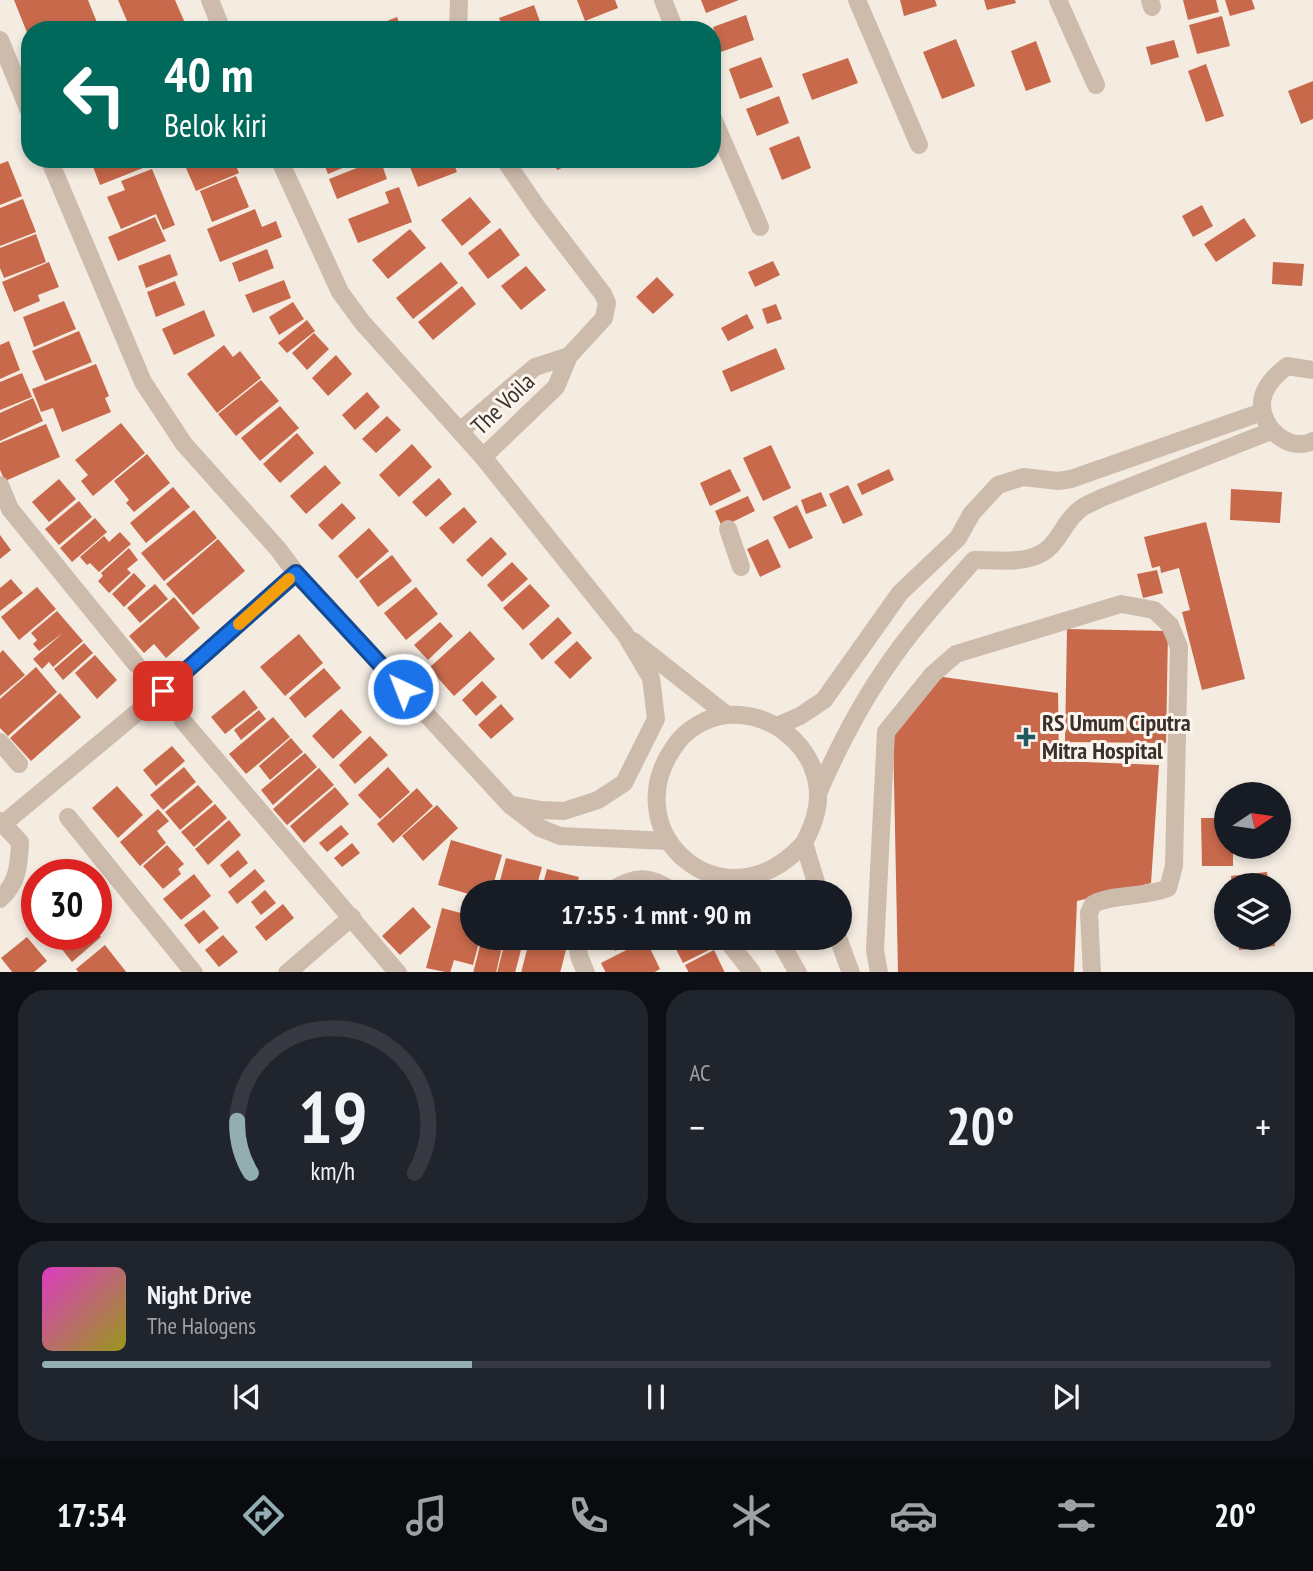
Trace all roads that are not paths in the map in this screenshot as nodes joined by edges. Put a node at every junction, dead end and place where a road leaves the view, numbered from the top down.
1 (210, 0) edge
2 (459, 0) edge
3 (663, 0) edge
4 (856, 0) edge
5 (1058, 0) edge
6 (218, 21) edge
7 (457, 21) edge
8 (671, 21) edge
9 (0, 40) edge
10 (1096, 85) dead end
11 (21, 91) edge
12 (721, 137) edge
13 (919, 145) dead end
14 (53, 168) edge
15 (283, 168) edge
16 (510, 168) edge
17 (760, 228) dead end
18 (569, 356) junction
19 (1313, 370) edge
20 (1262, 412) junction
21 (460, 431) junction
22 (1271, 431) junction
23 (1313, 441) edge
24 (483, 457) junction
25 (1089, 474) junction
26 (0, 485) edge
27 (1101, 498) junction
28 (5, 513) edge
29 (728, 528) dead end
30 (741, 567) dead end
31 (296, 573) junction
32 (625, 634) junction
33 (136, 664) dead end
34 (727, 715) junction
35 (184, 721) dead end
36 (777, 726) junction
37 (0, 742) edge
38 (19, 764) dead end
39 (818, 793) junction
40 (510, 805) junction
41 (68, 817) dead end
42 (2, 822) edge
43 (668, 841) junction
44 (804, 843) junction
45 (719, 878) junction
46 (636, 880) edge
47 (656, 880) edge
48 (722, 880) edge
49 (815, 880) edge
50 (0, 899) edge
51 (352, 917) junction
52 (578, 950) edge
53 (735, 950) edge
54 (785, 950) edge
55 (843, 950) edge
56 (194, 972) edge
57 (287, 972) edge
58 (398, 972) edge
59 (586, 972) edge
60 (752, 972) edge
61 (798, 972) edge
62 (851, 972) edge
63 (878, 972) edge
64 (1092, 972) edge

1 - 6 street
2 - 7 street
3 - 8 street
4 - 13 street
5 - 10 street
9 - 11 street
12 - 17 street
14 - 31 street
15 - 21 street
16 - 18 street
18 - 21 street, The Voila
18 - 24 street, The Voila
19 - 20 street
20 - 22 street
20 - 25 street
21 - 24 street
22 - 23 street
22 - 27 street
24 - 32 street
25 - 27 street
25 - 36 street
26 - 28 street
27 - 39 street
28 - 33 street
29 - 30 street
31 - 40 street
31 - 42 street
32 - 34 street
32 - 40 street
34 - 36 street
34 - 43 street
35 - 51 street
36 - 39 street
37 - 38 street
39 - 44 street
40 - 43 street
41 - 56 street
42 - 50 street
43 - 45 street
44 - 45 street
44 - 49 street
45 - 48 street
46 - 47 street
51 - 57 street
51 - 58 street
52 - 59 street
53 - 60 street
54 - 61 street
55 - 62 street
63 - 64 street

